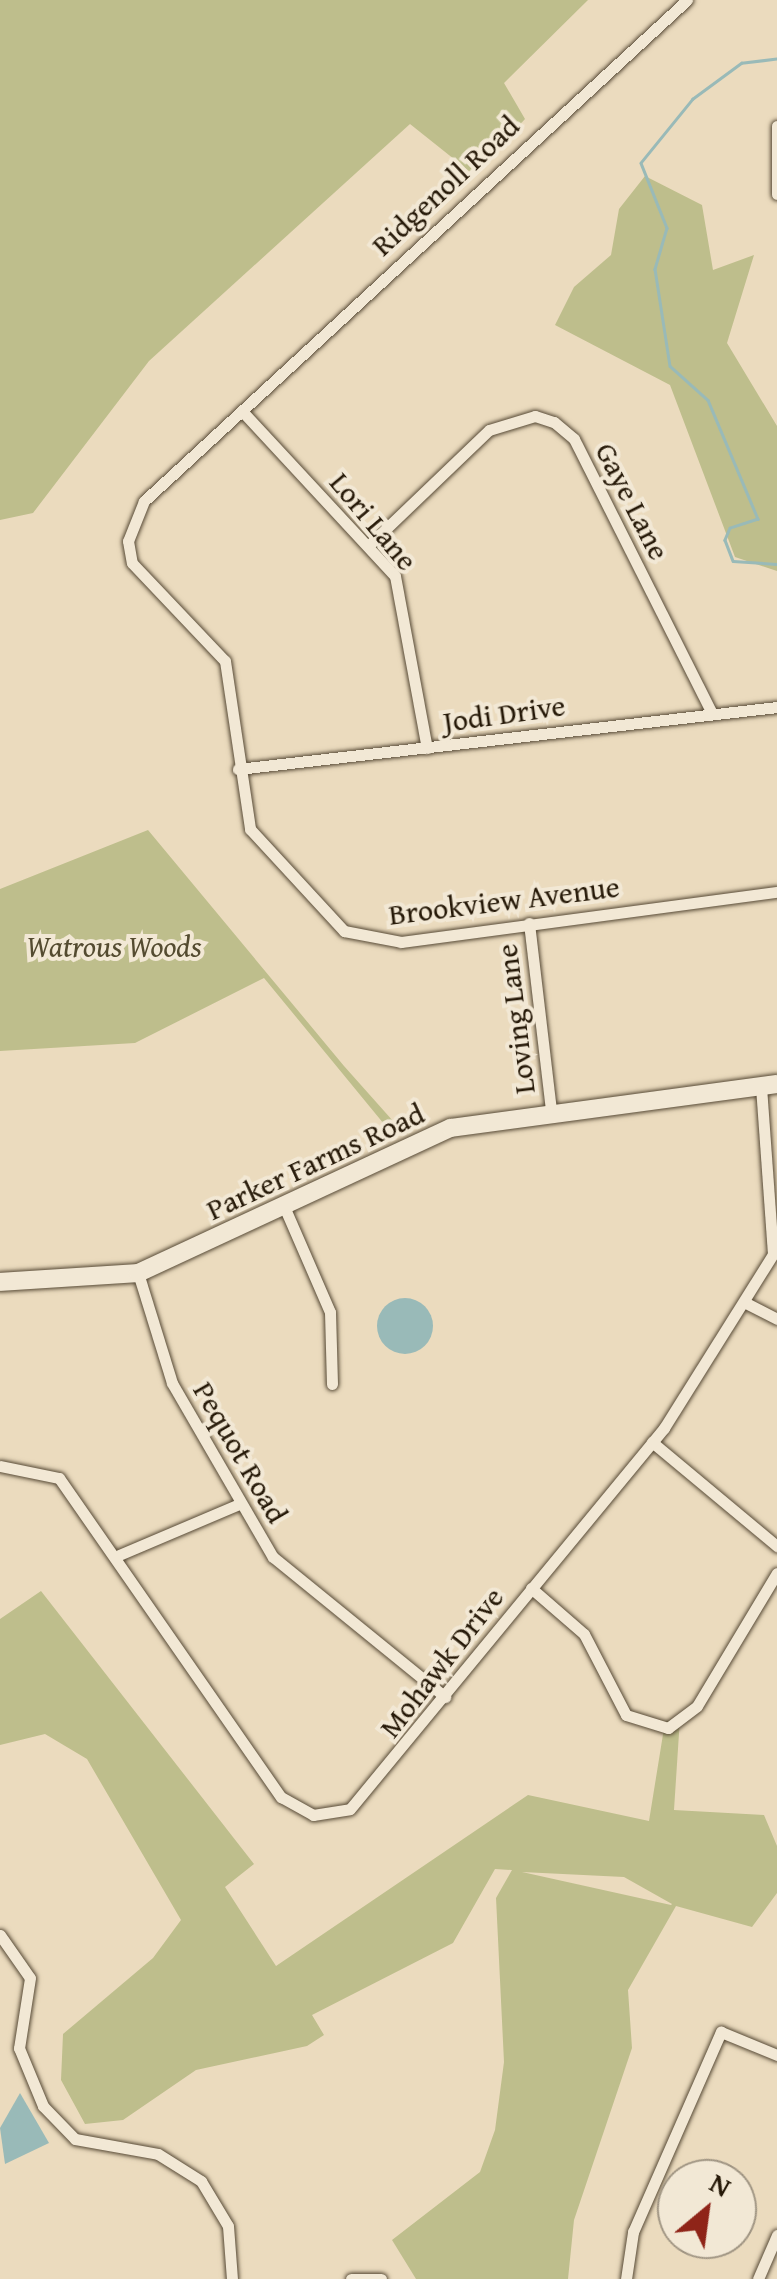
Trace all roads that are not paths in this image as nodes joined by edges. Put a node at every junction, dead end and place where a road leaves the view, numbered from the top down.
1 (687, 0) edge
2 (777, 126) edge
3 (777, 194) edge
4 (242, 411) junction
5 (369, 545) junction
6 (777, 707) edge
7 (711, 710) junction
8 (427, 748) junction
9 (238, 769) junction
10 (777, 892) edge
11 (529, 922) junction
12 (769, 1085) edge
13 (552, 1110) junction
14 (284, 1204) junction
15 (138, 1273) junction
16 (0, 1282) edge
17 (744, 1302) junction
18 (777, 1319) edge
19 (332, 1384) dead end
20 (652, 1442) junction
21 (0, 1466) edge
22 (237, 1504) junction
23 (777, 1546) edge
24 (119, 1555) junction
25 (777, 1573) edge
26 (531, 1588) junction
27 (445, 1697) junction
28 (0, 1935) edge
29 (777, 2055) edge
30 (777, 2234) edge
31 (232, 2279) edge
32 (351, 2279) edge
33 (381, 2279) edge
34 (626, 2279) edge
35 (758, 2279) edge

1 - 4 street, Ridgenoll Road
2 - 3 street
4 - 5 street, Lori Lane
4 - 9 street, Brookview Avenue
5 - 7 street, Gaye Lane
5 - 8 street, Lori Lane
6 - 7 street, Jodi Drive
7 - 8 street, Jodi Drive
8 - 9 street, Jodi Drive
9 - 11 street, Brookview Avenue
10 - 11 street, Brookview Avenue
11 - 13 street, Loving Lane
12 - 13 street, Parker Farms Road
12 - 17 street, Mohawk Drive
13 - 14 street, Parker Farms Road
14 - 15 street, Parker Farms Road
14 - 19 street
15 - 16 street, Parker Farms Road
15 - 22 street, Pequot Road
17 - 18 street
17 - 20 street, Mohawk Drive
20 - 23 street
20 - 26 street, Mohawk Drive
21 - 24 street, Mohawk Drive
22 - 24 street
22 - 27 street, Pequot Road
24 - 27 street, Mohawk Drive
25 - 26 street
26 - 27 street, Mohawk Drive
28 - 31 street
29 - 34 street
30 - 35 street
32 - 33 street

